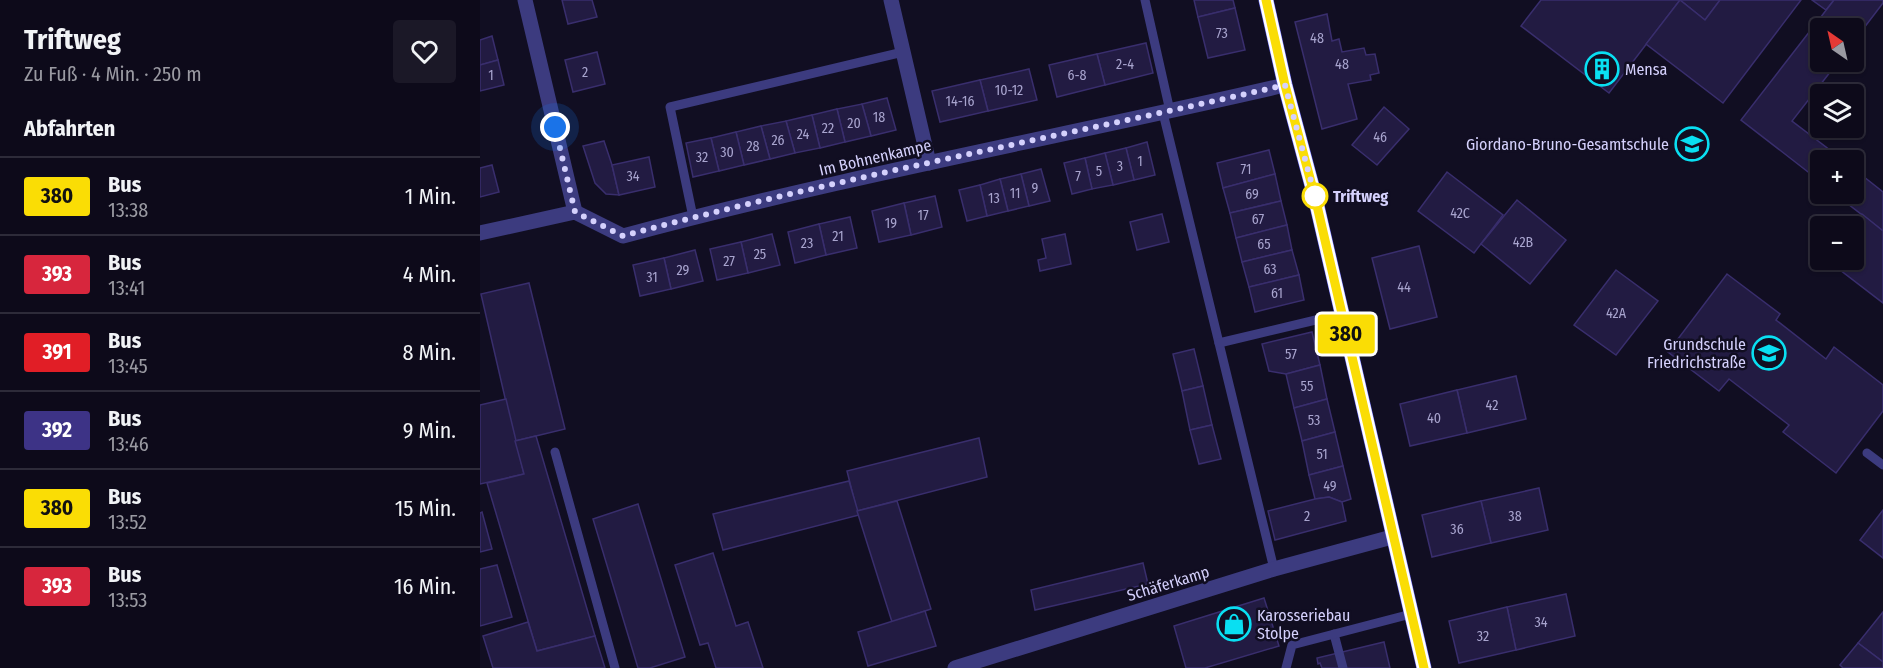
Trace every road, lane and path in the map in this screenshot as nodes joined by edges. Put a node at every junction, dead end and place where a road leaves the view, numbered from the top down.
1 (525, 0) edge
2 (891, 0) edge
3 (1145, 0) edge
4 (1266, 0) edge
5 (903, 52) junction
6 (1285, 85) junction
7 (1166, 112) junction
8 (929, 163) junction
9 (575, 212) junction
10 (693, 217) junction
11 (480, 233) edge
12 (1341, 314) junction
13 (1219, 343) junction
14 (555, 452) dead end
15 (1867, 453) dead end
16 (1883, 465) edge
17 (1392, 537) junction
18 (1274, 569) junction
19 (1411, 614) junction
20 (1334, 634) junction
21 (615, 668) edge
22 (955, 668) edge
23 (1286, 668) edge
24 (1343, 668) edge
25 (1424, 668) edge

1 - 9 street
2 - 5 street
3 - 7 lane
4 - 6 main road
5 - 8 street
5 - 10 lane
6 - 7 street, Im Bohnenkampe
6 - 12 main road
7 - 8 street, Im Bohnenkampe
7 - 13 lane
8 - 10 street, Im Bohnenkampe
9 - 10 street, Im Bohnenkampe
9 - 11 street
12 - 13 lane
12 - 17 main road
13 - 18 lane
14 - 21 lane
15 - 16 lane
17 - 18 street, Schäferkamp
17 - 19 main road
18 - 22 street, Schäferkamp
19 - 20 lane
19 - 25 main road
20 - 23 lane
20 - 24 lane

